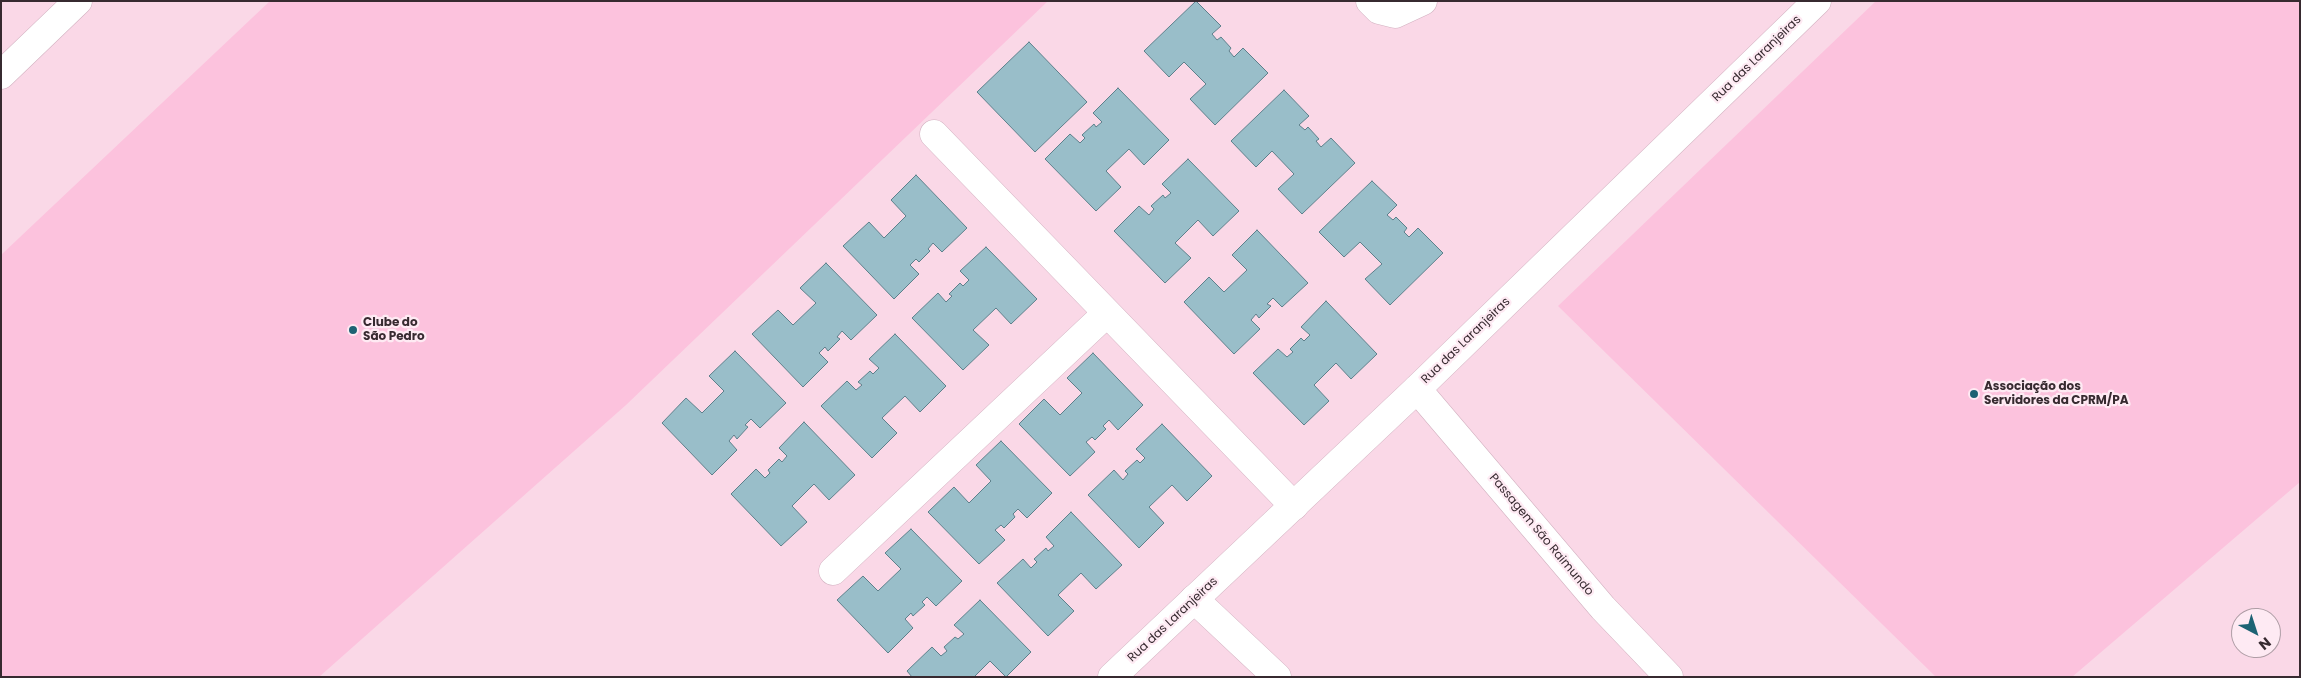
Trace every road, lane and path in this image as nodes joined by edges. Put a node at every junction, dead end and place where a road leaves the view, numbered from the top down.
1 (78, 1) edge
2 (1370, 1) edge
3 (1423, 1) edge
4 (1817, 1) edge
5 (1, 75) edge
6 (934, 134) dead end
7 (1108, 313) junction
8 (1417, 389) junction
9 (1294, 506) junction
10 (833, 571) dead end
11 (1194, 599) junction
12 (1112, 677) edge
13 (1277, 677) edge
14 (1669, 677) edge

1 - 5 street
2 - 3 street
4 - 8 street, Rua das Laranjeiras
6 - 7 street
7 - 9 street
7 - 10 street
8 - 9 street, Rua das Laranjeiras
8 - 14 street, Passagem São Raimundo
9 - 11 street, Rua das Laranjeiras
11 - 12 street, Rua das Laranjeiras
11 - 13 street

